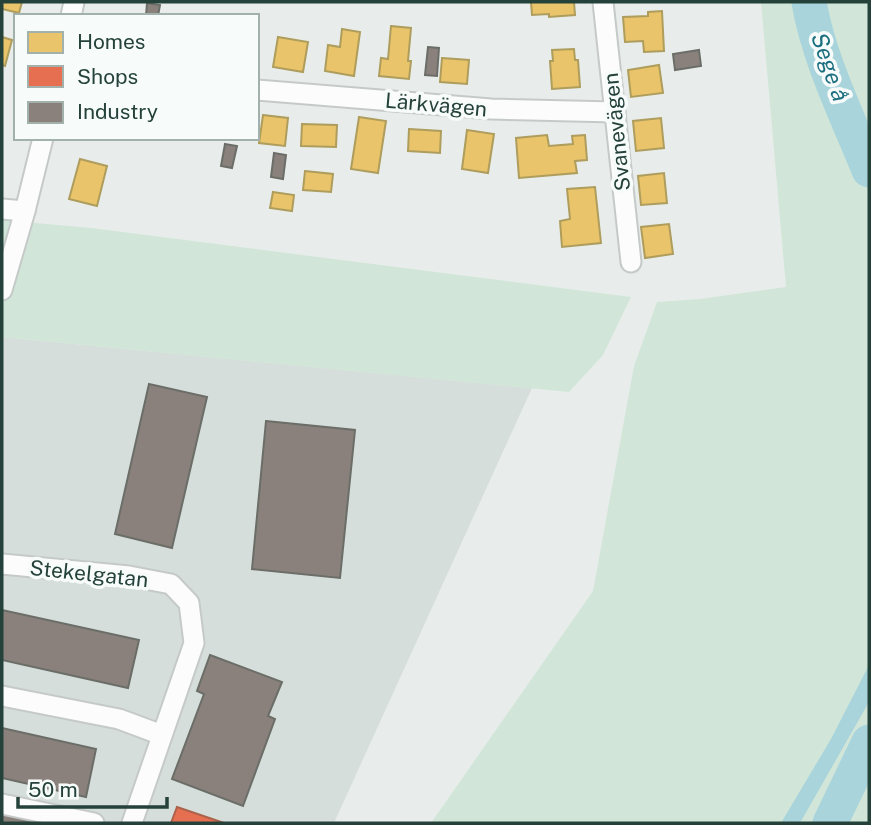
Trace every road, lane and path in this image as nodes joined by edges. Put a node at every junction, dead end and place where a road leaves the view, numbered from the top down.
1 (603, 2) edge
2 (259, 90) edge
3 (615, 112) junction
4 (43, 140) edge
5 (2, 209) edge
6 (25, 211) junction
7 (631, 262) dead end
8 (2, 290) edge
9 (2, 564) edge
10 (2, 696) edge
11 (162, 735) junction
12 (2, 804) edge
13 (67, 820) edge
14 (94, 823) edge
15 (132, 823) edge

1 - 3 street, Svanevägen
2 - 3 street, Lärkvägen
3 - 7 street, Svanevägen
4 - 6 street
5 - 6 street
6 - 8 street
9 - 11 street, Stekelgatan
10 - 11 street
11 - 15 street, Stekelgatan
12 - 13 street
13 - 14 street

